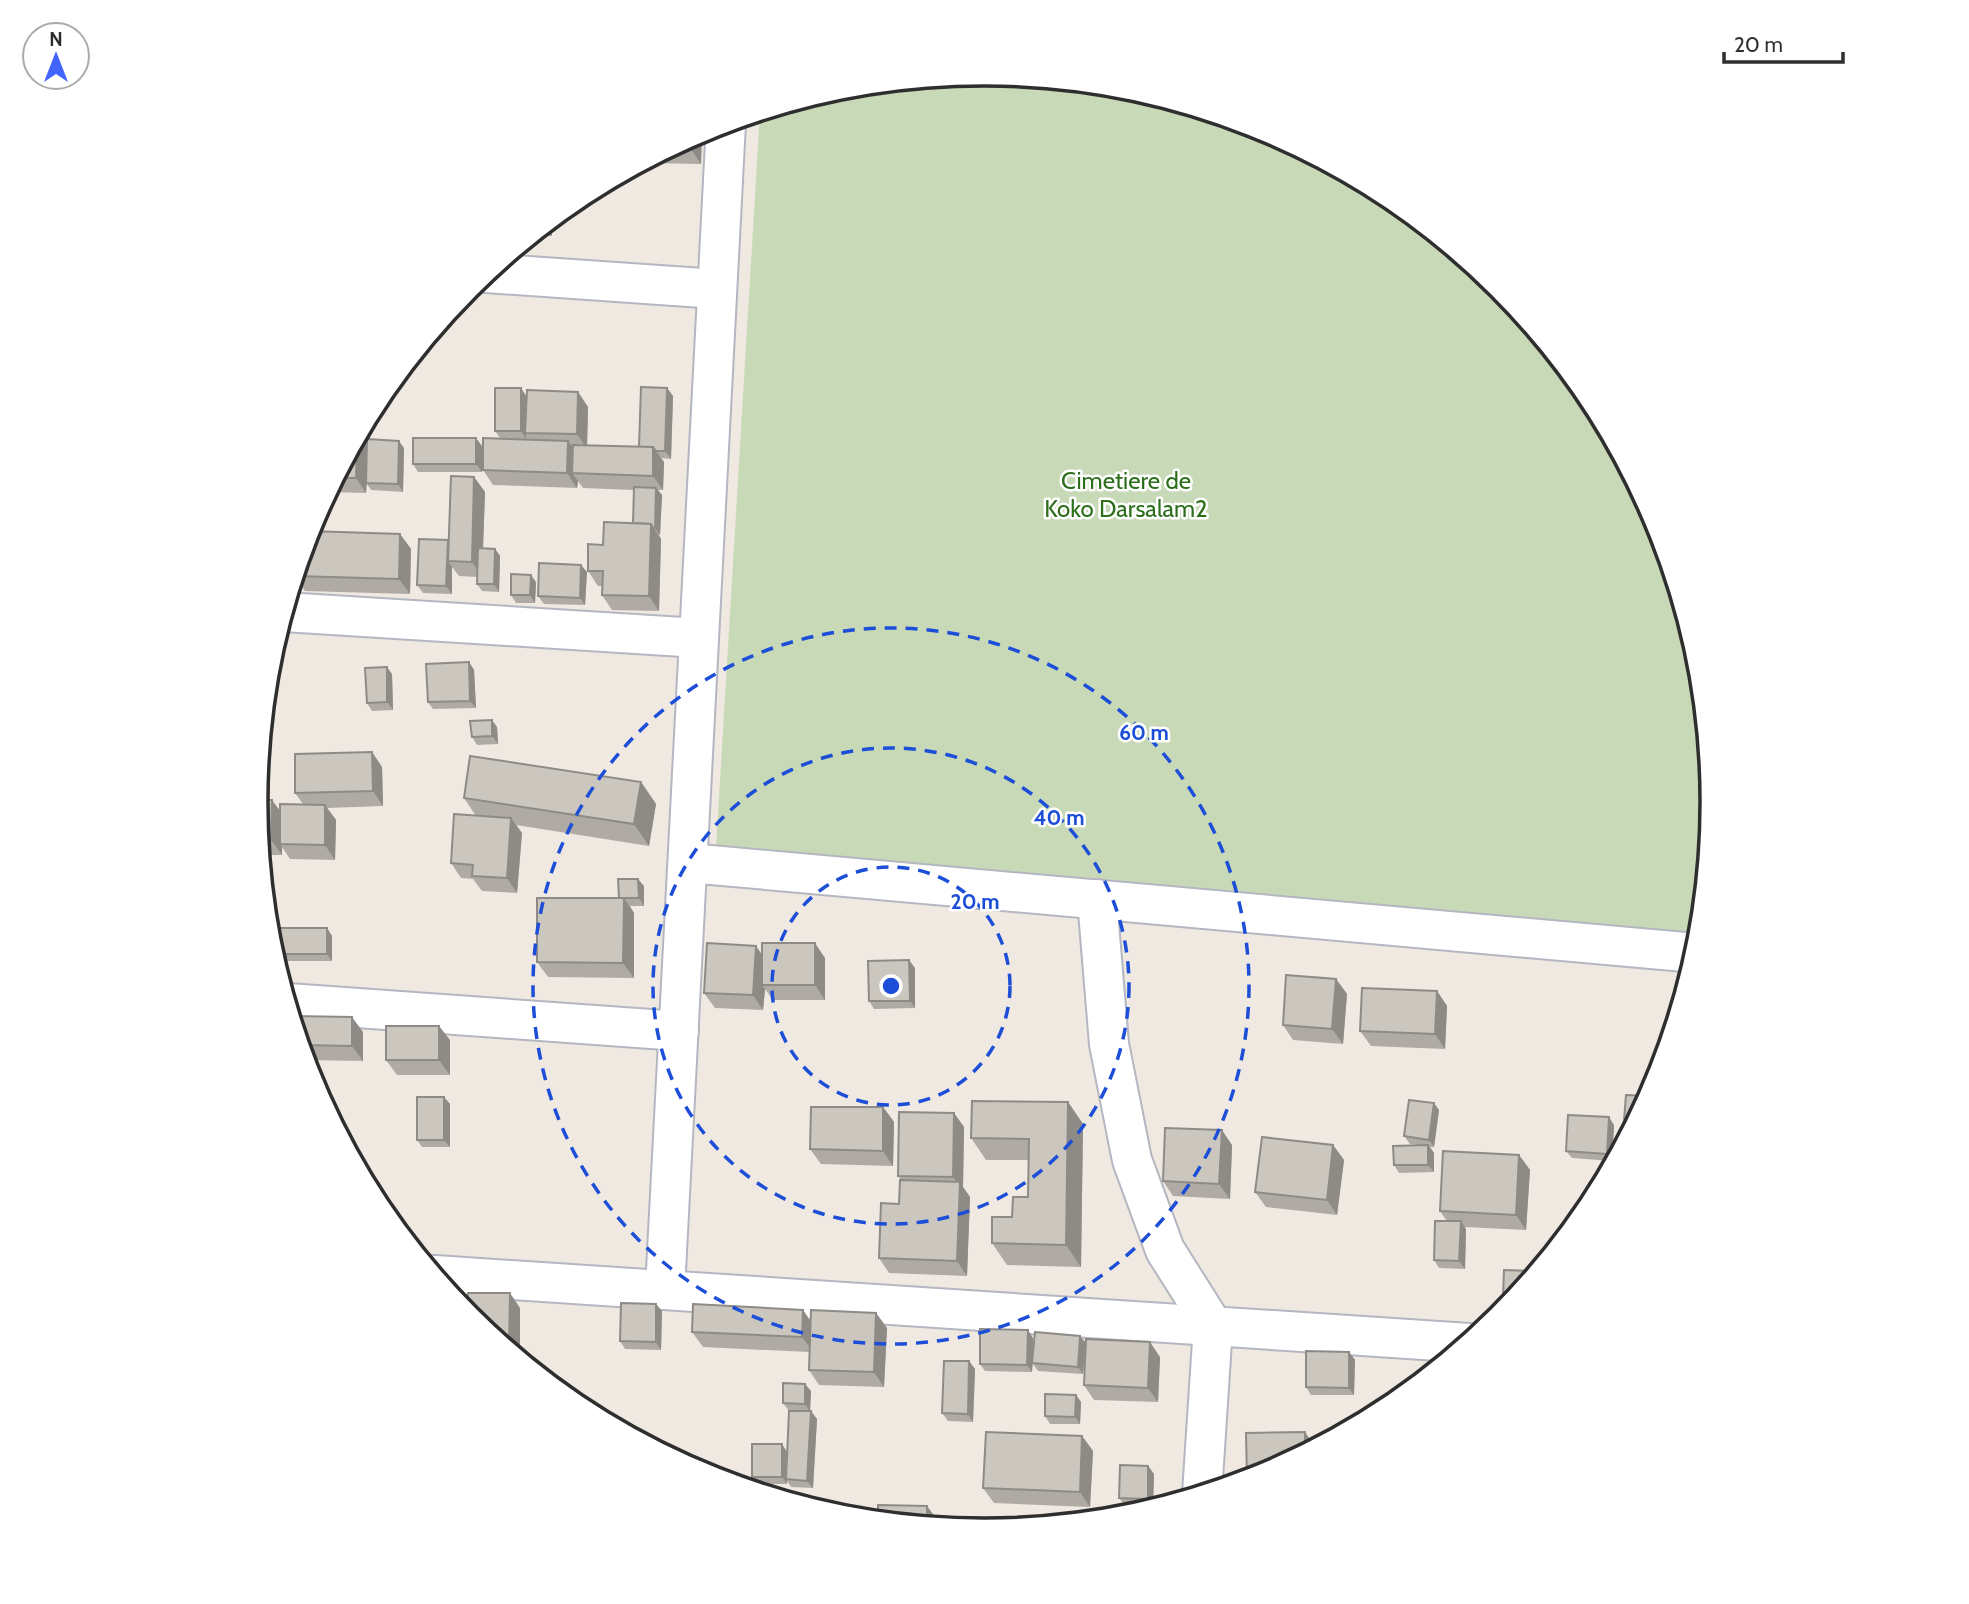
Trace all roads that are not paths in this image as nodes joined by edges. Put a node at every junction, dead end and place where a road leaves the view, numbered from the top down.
1 (725, 134) edge
2 (501, 274) edge
3 (718, 289) junction
4 (294, 613) edge
5 (699, 638) junction
6 (688, 863) junction
7 (1097, 899) junction
8 (1685, 952) edge
9 (298, 1004) edge
10 (679, 1031) junction
11 (448, 1276) edge
12 (665, 1290) junction
13 (1213, 1326) junction
14 (1456, 1342) edge
15 (1203, 1484) edge

1 - 3 street
2 - 3 street
3 - 5 street
4 - 5 street
5 - 6 street
6 - 7 street
6 - 10 street
7 - 8 street
7 - 13 street
9 - 10 street
10 - 12 street
11 - 12 street
12 - 13 street
13 - 14 street
13 - 15 street

